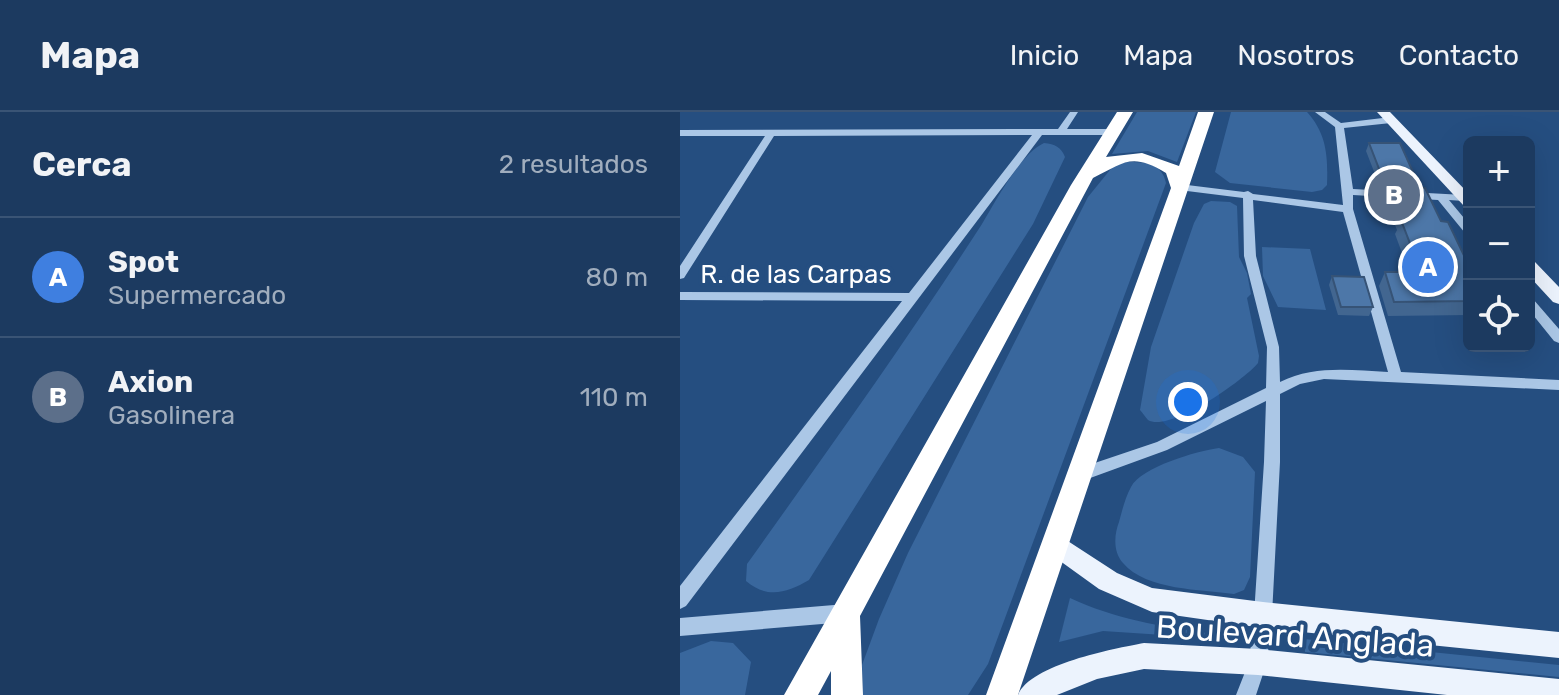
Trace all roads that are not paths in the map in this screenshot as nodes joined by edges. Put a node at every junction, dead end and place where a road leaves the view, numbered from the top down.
1 (1074, 112) edge
2 (1125, 112) edge
3 (1206, 112) edge
4 (1319, 112) edge
5 (1387, 116) edge
6 (1339, 126) junction
7 (1040, 131) junction
8 (1061, 131) junction
9 (772, 132) junction
10 (1113, 132) junction
11 (680, 133) edge
12 (1080, 185) junction
13 (1179, 187) junction
14 (1348, 192) junction
15 (1248, 194) junction
16 (1441, 197) junction
17 (1463, 197) edge
18 (1463, 200) edge
19 (1348, 209) junction
20 (1463, 224) edge
21 (1535, 272) edge
22 (680, 275) edge
23 (680, 296) edge
24 (912, 297) junction
25 (1559, 298) edge
26 (1535, 309) edge
27 (1559, 338) edge
28 (1396, 378) junction
29 (1559, 385) edge
30 (1273, 391) junction
31 (1082, 474) junction
32 (1057, 545) junction
33 (680, 600) edge
34 (847, 613) junction
35 (1263, 615) junction
36 (680, 627) edge
37 (1559, 645) edge
38 (1258, 662) junction
39 (1559, 693) edge
40 (800, 695) edge
41 (847, 695) edge
42 (1002, 695) edge
43 (1032, 695) edge
44 (1246, 695) edge

1 - 8 street
2 - 10 highway
3 - 13 highway
4 - 6 street
5 - 6 street
5 - 17 main road
6 - 14 street
7 - 8 street
7 - 9 street
7 - 24 street
8 - 10 street
9 - 11 street
9 - 22 street
10 - 12 highway
12 - 13 highway
12 - 34 highway
13 - 15 street
13 - 31 highway
14 - 16 street
14 - 19 street
15 - 19 street
15 - 30 street
16 - 18 street
16 - 20 street
19 - 28 street
21 - 25 main road
23 - 24 street, R. de las Carpas
24 - 33 street
26 - 27 street
28 - 29 street
28 - 30 street
30 - 31 street
30 - 35 street
31 - 32 highway
32 - 35 main road, Boulevard Anglada
32 - 42 highway
34 - 36 street
34 - 40 highway
34 - 41 highway
35 - 37 main road, Boulevard Anglada
35 - 38 street
38 - 39 main road, Boulevard Anglada
38 - 43 main road, Boulevard Anglada
38 - 44 street

